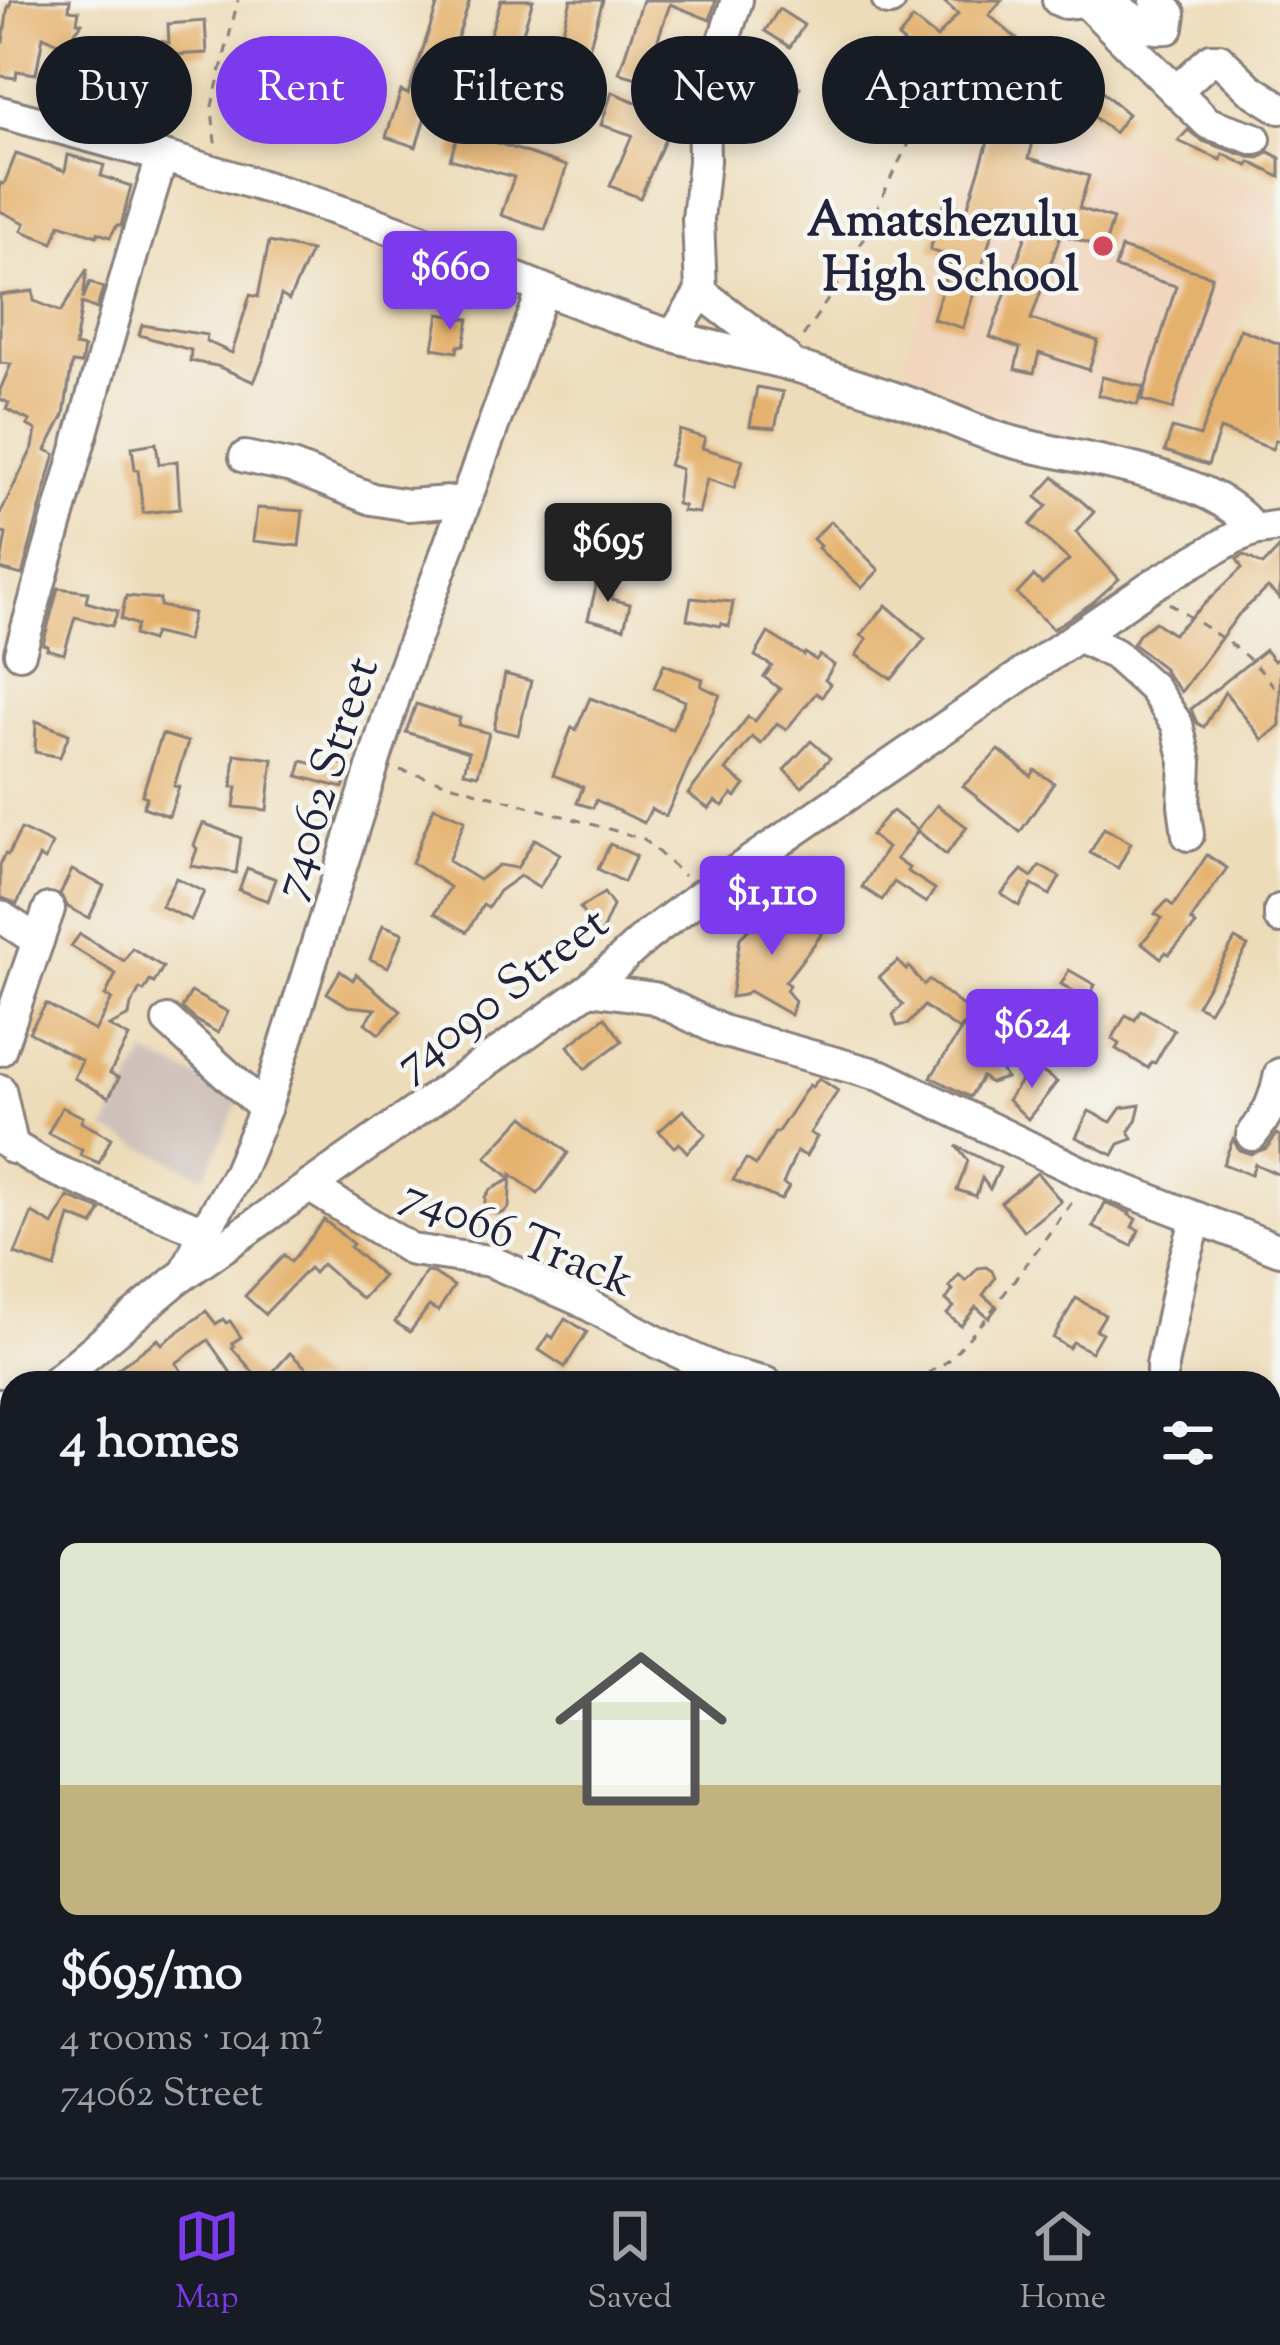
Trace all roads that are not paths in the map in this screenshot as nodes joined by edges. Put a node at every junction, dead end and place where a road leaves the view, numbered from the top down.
1 (736, 0) edge
2 (1058, 0) edge
3 (1086, 0) edge
4 (1107, 0) edge
5 (1156, 1) edge
6 (1176, 91) junction
7 (1280, 108) edge
8 (0, 112) edge
9 (1255, 139) dead end
10 (162, 157) junction
11 (543, 290) junction
12 (701, 292) junction
13 (673, 336) junction
14 (800, 368) junction
15 (245, 457) dead end
16 (464, 501) junction
17 (1267, 528) edge
18 (1078, 636) junction
19 (20, 653) dead end
20 (1188, 835) dead end
21 (49, 909) dead end
22 (0, 916) edge
23 (38, 940) junction
24 (589, 989) junction
25 (169, 1021) dead end
26 (0, 1050) edge
27 (1280, 1074) edge
28 (0, 1090) edge
29 (265, 1109) junction
30 (1252, 1135) dead end
31 (7, 1143) edge
32 (238, 1174) junction
33 (310, 1186) junction
34 (1197, 1218) junction
35 (260, 1221) junction
36 (205, 1232) junction
37 (1280, 1250) edge
38 (175, 1281) junction
39 (68, 1371) edge
40 (720, 1371) edge
41 (1162, 1371) edge

1 - 12 street
2 - 3 street
3 - 6 street
4 - 5 street
6 - 7 street
6 - 9 street
8 - 10 street
10 - 11 street
10 - 19 street
11 - 13 street
11 - 16 street, 74062 Street
12 - 13 street
12 - 14 street
13 - 14 street
14 - 17 street
15 - 16 street
16 - 29 street, 74062 Street
17 - 18 street, 74090 Street
18 - 20 street
18 - 24 street, 74090 Street
21 - 23 street
22 - 23 street
23 - 26 street
24 - 33 street, 74090 Street
24 - 34 street
25 - 29 street
27 - 30 street
28 - 31 street
29 - 32 street, 74062 Street
31 - 36 street
32 - 35 street
32 - 36 street, 74062 Street
33 - 35 street, 74090 Street
33 - 40 street, 74066 Track
34 - 37 street
34 - 41 street
35 - 38 street, 74090 Street
36 - 38 street, 74062 Street
38 - 39 street, 74090 Street

